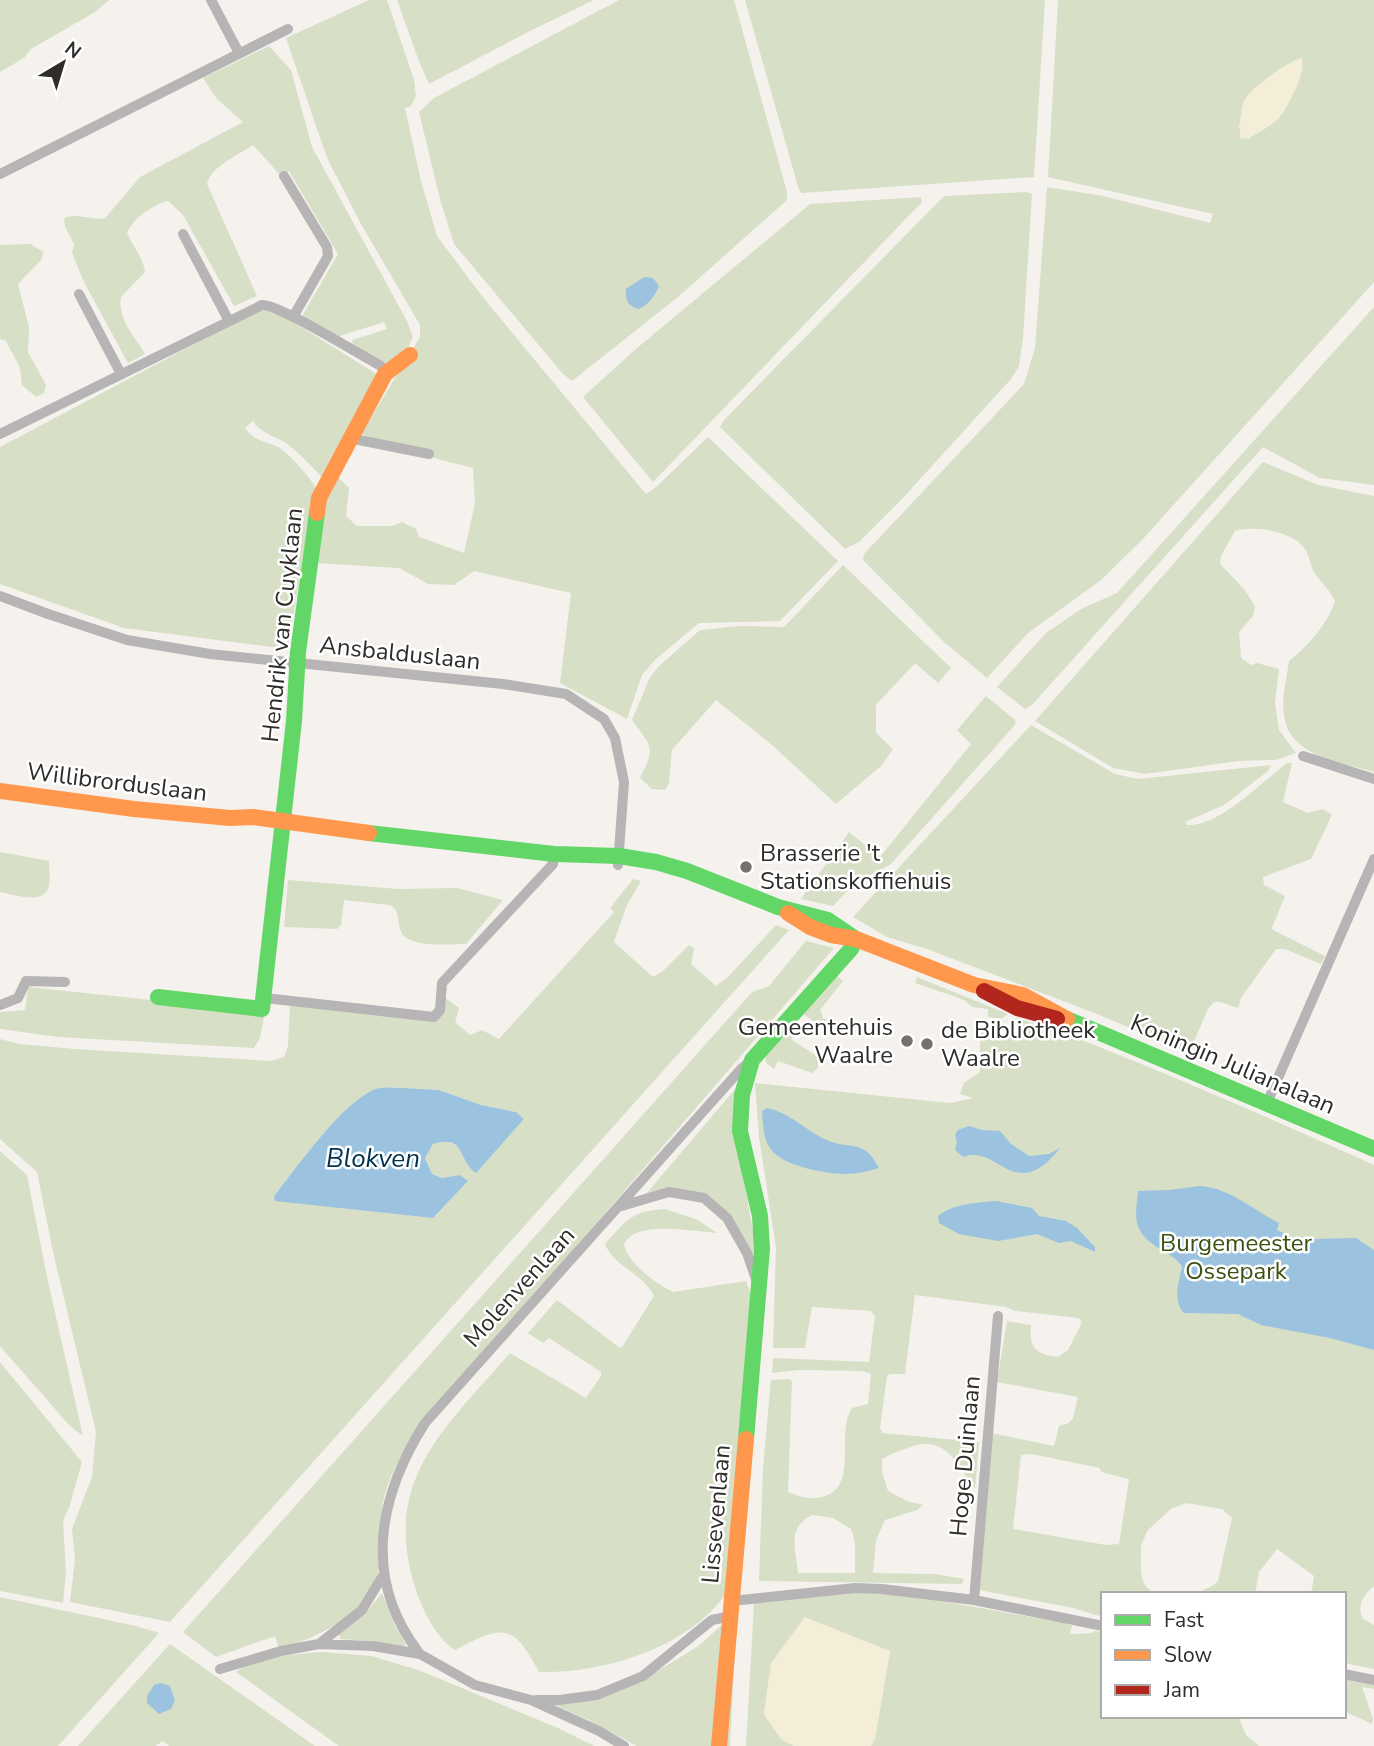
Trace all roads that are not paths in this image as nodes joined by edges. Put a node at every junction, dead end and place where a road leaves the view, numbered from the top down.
1 (211, 0) edge
2 (288, 29) dead end
3 (239, 53) junction
4 (0, 174) edge
5 (284, 176) dead end
6 (183, 234) dead end
7 (79, 294) dead end
8 (293, 317) junction
9 (229, 321) junction
10 (410, 355) dead end
11 (121, 374) junction
12 (385, 374) junction
13 (0, 434) edge
14 (349, 438) junction
15 (429, 454) dead end
16 (0, 596) edge
17 (298, 664) junction
18 (1303, 756) dead end
19 (1374, 779) edge
20 (0, 791) edge
21 (281, 824) junction
22 (554, 854) junction
23 (1374, 859) edge
24 (619, 861) junction
25 (856, 939) junction
26 (65, 982) dead end
27 (158, 997) dead end
28 (265, 998) junction
29 (0, 1005) edge
30 (752, 1060) junction
31 (1267, 1103) junction
32 (1374, 1149) edge
33 (618, 1207) junction
34 (758, 1286) junction
35 (998, 1316) dead end
36 (384, 1574) junction
37 (974, 1600) junction
38 (731, 1609) junction
39 (1101, 1626) edge
40 (320, 1644) junction
41 (420, 1654) junction
42 (220, 1669) dead end
43 (1346, 1674) edge
44 (1374, 1681) edge
45 (531, 1700) junction
46 (624, 1746) edge
47 (719, 1746) edge

1 - 3 street
2 - 3 street
3 - 4 street
5 - 8 street
6 - 9 street
7 - 11 street
8 - 9 street
8 - 12 street
9 - 11 street
10 - 12 street
11 - 13 street
12 - 14 street, Hendrik van Cuyklaan
14 - 15 street
14 - 17 street, Hendrik van Cuyklaan
16 - 17 street, Ansbalduslaan
17 - 21 street, Hendrik van Cuyklaan
17 - 24 street, Ansbalduslaan
18 - 19 street
20 - 21 street, Willibrorduslaan
21 - 22 street, Willibrorduslaan
21 - 28 street, Hendrik van Cuyklaan
22 - 24 street, Willibrorduslaan
22 - 28 street
23 - 31 street
24 - 25 street, Willibrorduslaan
25 - 30 street, Lissevenlaan
25 - 31 street, Koningin Julianalaan
26 - 29 street
27 - 28 street
30 - 33 street, Molenvenlaan
30 - 34 street, Lissevenlaan
31 - 32 street, Koningin Julianalaan
33 - 34 street, Lissevenlaan
33 - 36 street, Molenvenlaan
34 - 38 street, Lissevenlaan
35 - 37 street, Hoge Duinlaan
36 - 40 street, Molenvenlaan
36 - 41 street, Molenvenlaan
37 - 38 street
37 - 39 street
38 - 45 street, Molenvenlaan
38 - 47 street, Lissevenlaan
40 - 41 street, Molenvenlaan
40 - 42 street, Molenvenlaan
41 - 45 street, Molenvenlaan
43 - 44 street
45 - 46 street, Molenvenlaan

